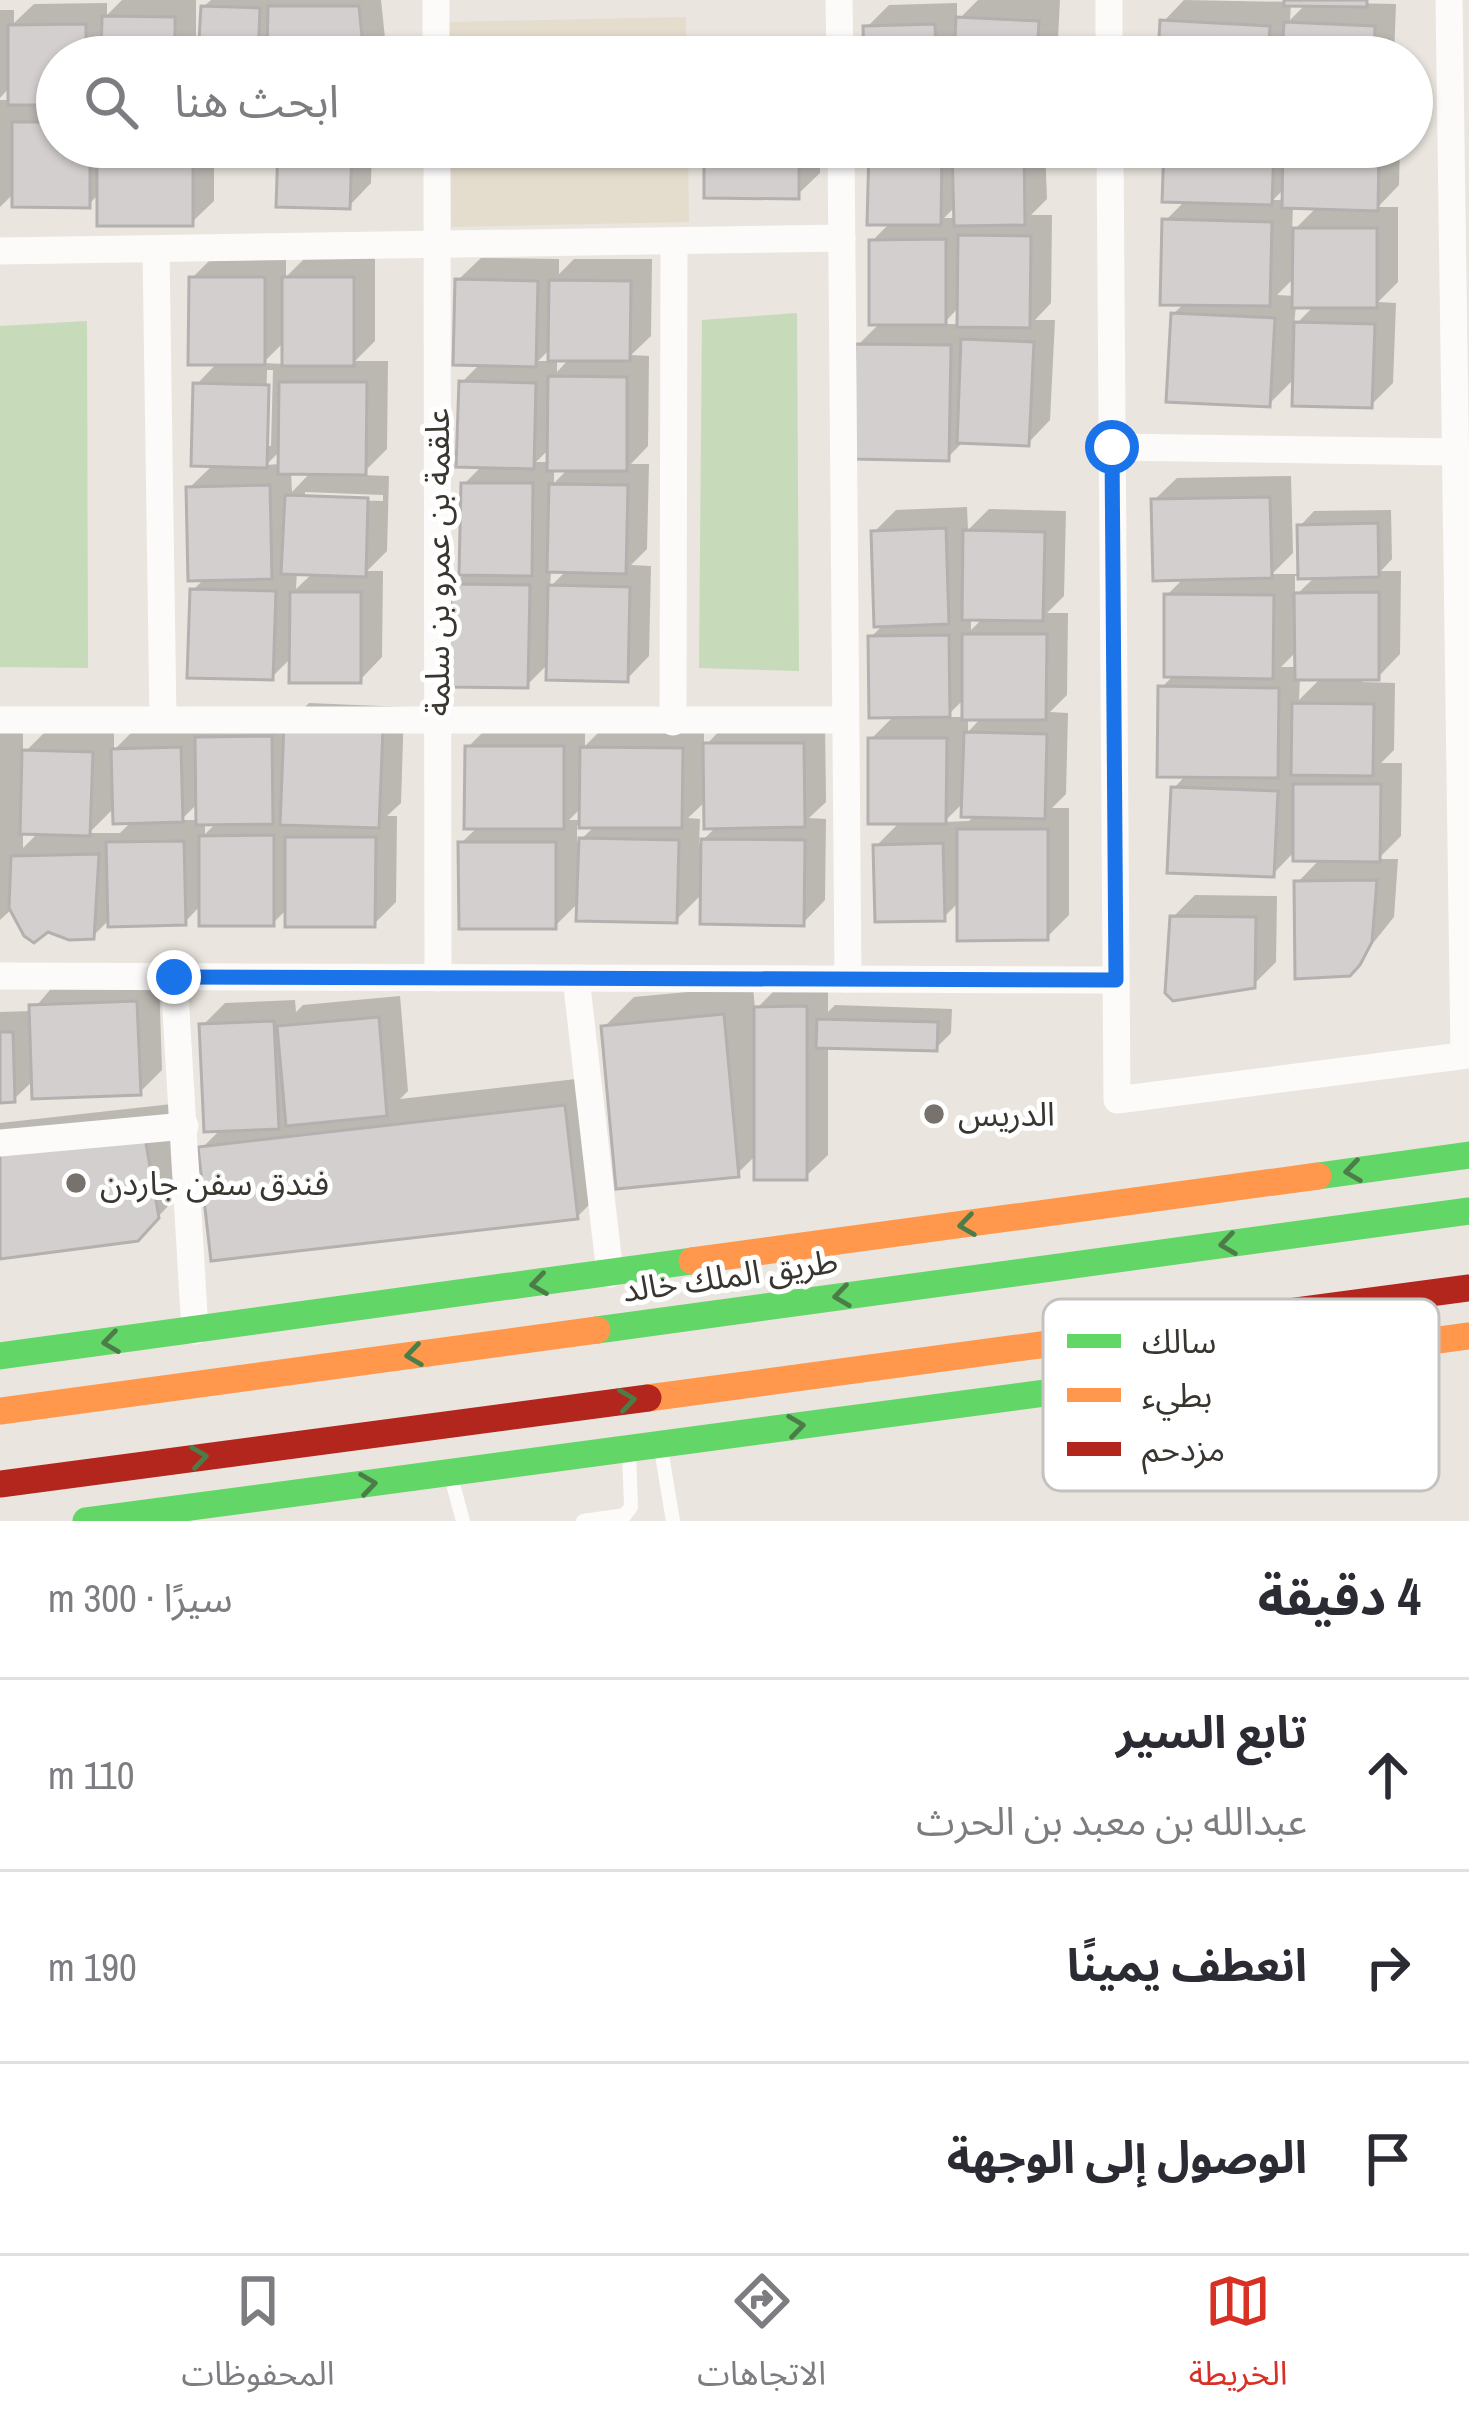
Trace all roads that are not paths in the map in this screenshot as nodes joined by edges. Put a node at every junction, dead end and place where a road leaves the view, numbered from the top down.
1 (436, 0) edge
2 (839, 0) edge
3 (1108, 0) edge
4 (1449, 0) edge
5 (436, 36) edge
6 (840, 36) edge
7 (1109, 36) edge
8 (1460, 137) edge
9 (436, 168) edge
10 (841, 168) edge
11 (1110, 168) edge
12 (842, 238) junction
13 (674, 243) junction
14 (436, 247) junction
15 (156, 250) junction
16 (0, 251) edge
17 (1112, 447) junction
18 (1455, 452) junction
19 (437, 718) junction
20 (163, 719) junction
21 (0, 720) edge
22 (844, 720) junction
23 (673, 722) junction
24 (0, 976) edge
25 (174, 977) junction
26 (438, 978) junction
27 (576, 978) junction
28 (848, 979) junction
29 (1116, 980) junction
30 (1466, 1055) edge
31 (184, 1126) junction
32 (0, 1143) edge
33 (1469, 1155) edge
34 (1469, 1211) edge
35 (610, 1274) junction
36 (1469, 1288) edge
37 (1387, 1299) edge
38 (196, 1330) junction
39 (1469, 1336) edge
40 (1439, 1340) edge
41 (1043, 1345) edge
42 (0, 1357) edge
43 (1043, 1393) edge
44 (0, 1411) edge
45 (661, 1444) junction
46 (629, 1449) junction
47 (450, 1473) junction
48 (0, 1484) edge
49 (86, 1521) edge
50 (463, 1521) edge
51 (583, 1521) edge
52 (673, 1521) edge

1 - 5 street
2 - 6 street
3 - 7 street
4 - 8 street
8 - 18 street
9 - 14 street, علقمة بن عمرو بن سلمة
10 - 12 street
11 - 17 street
12 - 13 street
12 - 22 street
13 - 14 street
13 - 23 street
14 - 15 street
14 - 19 street, علقمة بن عمرو بن سلمة
15 - 16 street
15 - 20 street
17 - 18 street
17 - 29 street
18 - 30 street
19 - 20 street
19 - 23 street
19 - 26 street, علقمة بن عمرو بن سلمة
20 - 21 street
22 - 23 street
22 - 28 street
24 - 25 street
25 - 26 street
25 - 31 street
26 - 27 street
27 - 28 street
27 - 35 street
28 - 29 street
29 - 30 street
31 - 32 street
31 - 38 street
33 -> 35 main road
34 -> 44 main road, طريق الملك خالد
35 -> 38 main road
37 -> 36 main road
38 -> 42 main road
40 -> 39 main road
48 -> 41 main road
45 -> 43 main road
45 - 46 main road
45 - 52 lane
46 - 47 main road
46 - 51 lane
49 -> 47 main road
47 - 50 lane

